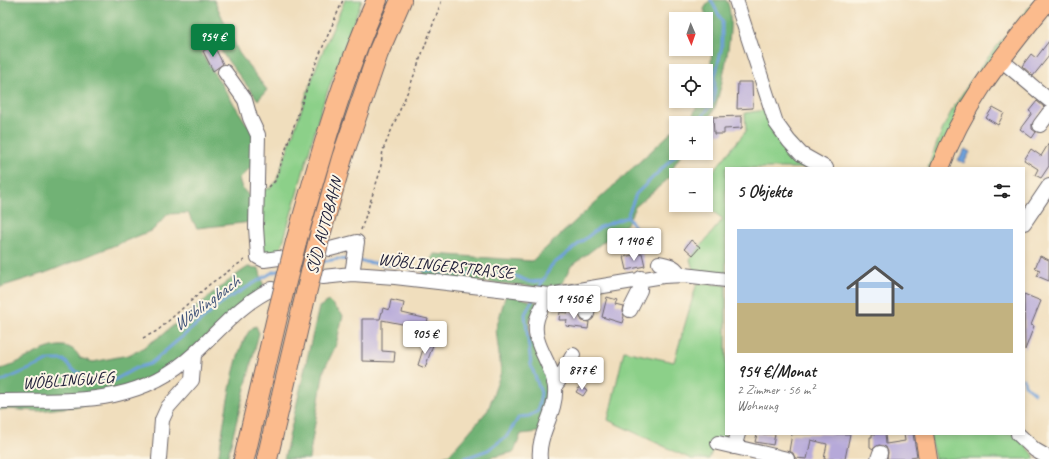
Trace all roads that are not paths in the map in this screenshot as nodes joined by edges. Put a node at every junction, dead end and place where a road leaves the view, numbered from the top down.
1 (377, 0) edge
2 (401, 0) edge
3 (736, 0) edge
4 (1048, 0) edge
5 (1000, 59) junction
6 (225, 72) dead end
7 (1049, 100) edge
8 (1049, 113) edge
9 (1040, 125) dead end
10 (824, 167) edge
11 (940, 167) edge
12 (1049, 186) edge
13 (1025, 222) edge
14 (325, 242) junction
15 (279, 258) dead end
16 (659, 263) dead end
17 (352, 273) junction
18 (680, 275) junction
19 (323, 277) dead end
20 (641, 278) junction
21 (725, 280) edge
22 (590, 288) junction
23 (272, 289) dead end
24 (546, 294) junction
25 (630, 310) dead end
26 (586, 314) dead end
27 (194, 355) junction
28 (572, 355) dead end
29 (554, 384) junction
30 (0, 401) edge
31 (924, 435) edge
32 (1019, 435) edge
33 (736, 440) edge
34 (718, 443) dead end
35 (1049, 458) edge
36 (159, 459) edge
37 (244, 459) edge
38 (267, 459) edge
39 (540, 459) edge
40 (787, 459) edge
41 (928, 459) edge

1 - 37 highway, SÜD AUTOBAHN, bridge
2 - 14 highway, SÜD AUTOBAHN
3 - 10 street
4 - 5 main road
5 - 7 street
5 - 11 main road
6 - 15 street
8 - 9 street
12 - 13 street
14 - 17 street
14 - 38 highway, SÜD AUTOBAHN, bridge
16 - 18 street
17 - 19 street
17 - 24 street, WÖBLINGERSTRASSE
18 - 20 street, WÖBLINGERSTRASSE
18 - 21 street, WÖBLINGERSTRASSE
20 - 22 street, WÖBLINGERSTRASSE
20 - 25 street
22 - 24 street, WÖBLINGERSTRASSE
22 - 26 street
23 - 27 street, WÖBLINGWEG
24 - 29 street
27 - 30 street, WÖBLINGWEG
27 - 36 street
28 - 29 street
29 - 39 street
31 - 41 main road
32 - 35 street
33 - 34 street
33 - 40 street

